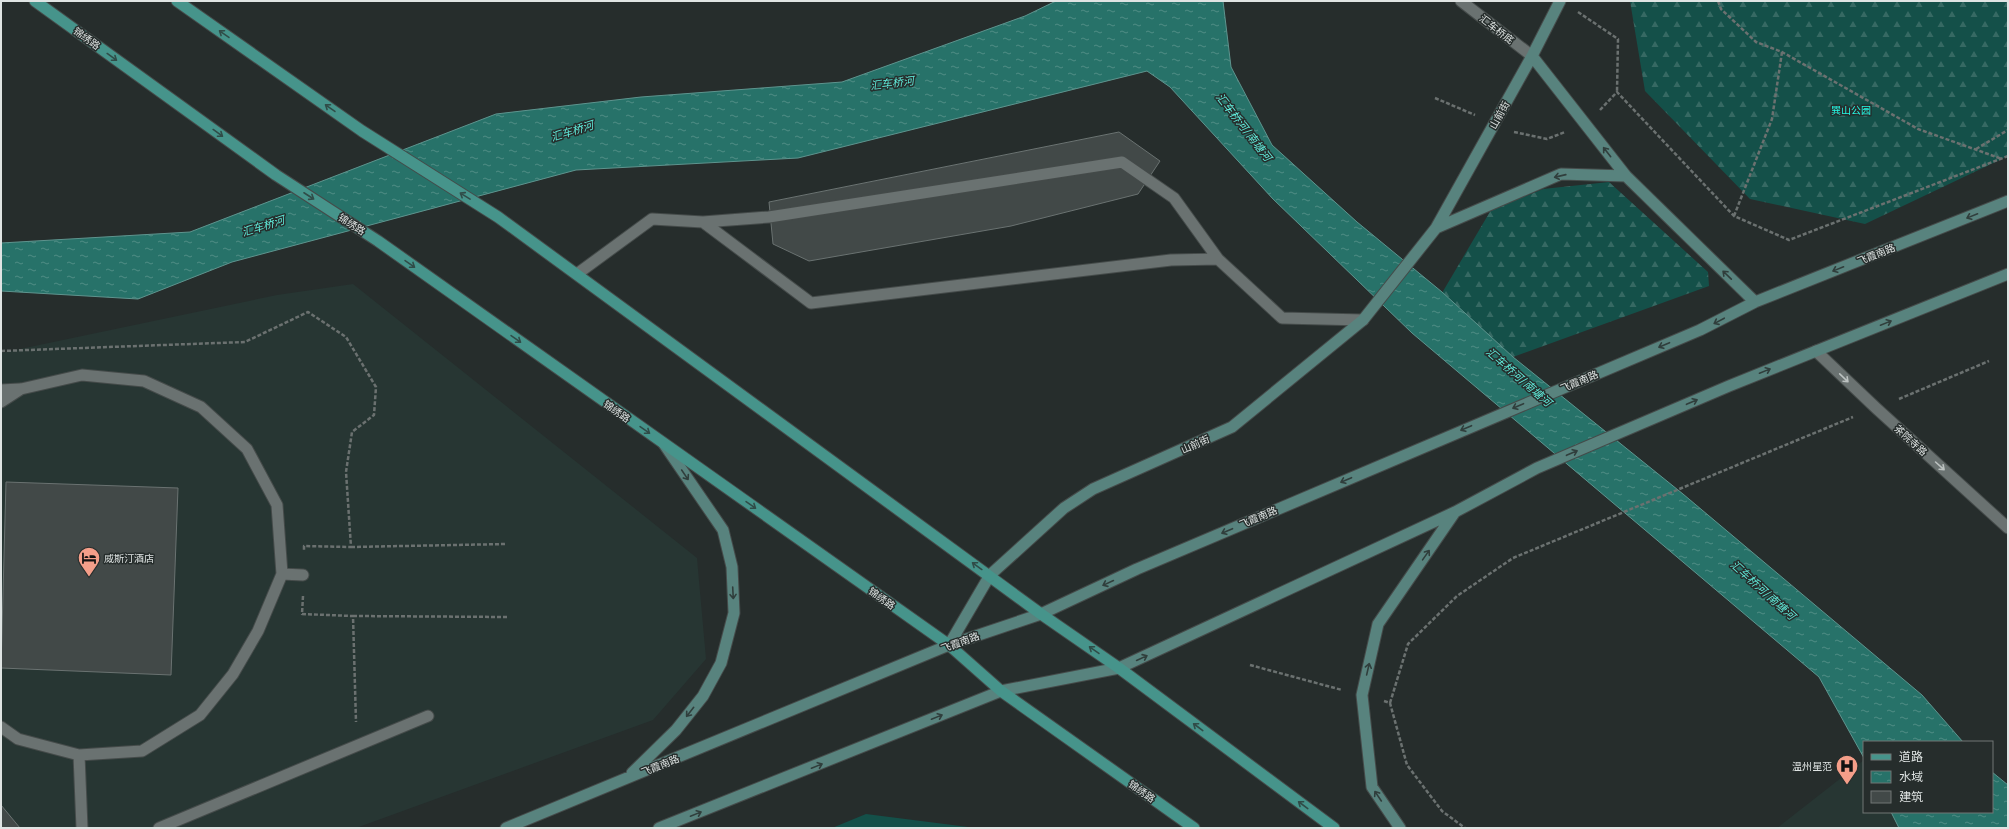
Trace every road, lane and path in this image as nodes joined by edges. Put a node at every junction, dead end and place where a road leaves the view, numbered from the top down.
1 (35, 1) edge
2 (178, 1) edge
3 (1461, 1) edge
4 (1560, 1) edge
5 (1718, 1) edge
6 (1575, 9) dead end
7 (1782, 52) junction
8 (1532, 56) junction
9 (1617, 92) junction
10 (1435, 98) dead end
11 (1494, 124) junction
12 (1586, 125) junction
13 (2008, 130) edge
14 (1976, 149) junction
15 (2008, 156) edge
16 (2002, 158) junction
17 (1626, 176) junction
18 (2008, 201) edge
19 (1734, 216) junction
20 (703, 222) junction
21 (1432, 232) junction
22 (1218, 259) junction
23 (577, 274) junction
24 (2008, 274) edge
25 (1755, 302) junction
26 (1363, 320) junction
27 (1816, 351) junction
28 (21, 389) junction
29 (1, 390) edge
30 (1, 402) edge
31 (663, 443) junction
32 (1725, 470) dead end
33 (1455, 512) junction
34 (2008, 528) edge
35 (507, 544) dead end
36 (350, 546) dead end
37 (282, 574) junction
38 (303, 575) dead end
39 (990, 575) junction
40 (1041, 614) junction
41 (353, 616) dead end
42 (508, 617) dead end
43 (949, 646) junction
44 (1119, 668) junction
45 (1001, 691) junction
46 (1390, 703) dead end
47 (428, 716) dead end
48 (1, 727) edge
49 (79, 755) junction
50 (628, 778) junction
51 (82, 828) edge
52 (158, 828) edge
53 (506, 828) edge
54 (659, 828) edge
55 (1194, 828) edge
56 (1334, 828) edge
57 (1400, 828) edge

1 -> 31 main road, 锦绣路
23 -> 2 main road
3 - 8 street, 汇车桥底
4 - 8 main road, 山前街
5 - 7 path
6 - 9 path
7 - 14 path
7 - 19 path
8 - 11 main road, 山前街
8 - 12 main road
9 - 12 path
9 - 19 path
10 - 11 path
11 - 12 path
11 - 21 main road, 山前街
17 -> 12 main road
13 - 14 path
14 - 16 path
15 - 16 path
16 - 19 path
17 -> 21 main road, 山前街
25 -> 17 main road
18 -> 25 main road, 飞霞南路
20 - 22 street
20 - 22 street
20 - 23 street
21 - 26 main road, 山前街
22 - 26 street
39 -> 23 main road
27 -> 24 main road
25 -> 40 main road, 飞霞南路
26 - 39 main road, 山前街
33 -> 27 main road
27 -> 34 street, 茶院寺路
28 - 29 street
28 - 30 street
28 - 37 street
31 -> 43 main road, 锦绣路
31 -> 50 main road
32 - 46 path
44 -> 33 main road
57 -> 33 main road
35 - 36 path
37 - 38 street
37 - 49 street
39 - 40 main road
39 - 43 main road, 山前街
40 - 43 main road, 飞霞南路
44 -> 40 main road
41 - 42 path
43 - 45 main road, 锦绣路
43 - 50 main road, 飞霞南路
44 - 45 main road
56 -> 44 main road
54 -> 45 main road
45 - 55 main road, 锦绣路
47 - 52 street
48 - 49 street
49 - 51 street
50 - 53 main road, 飞霞南路

